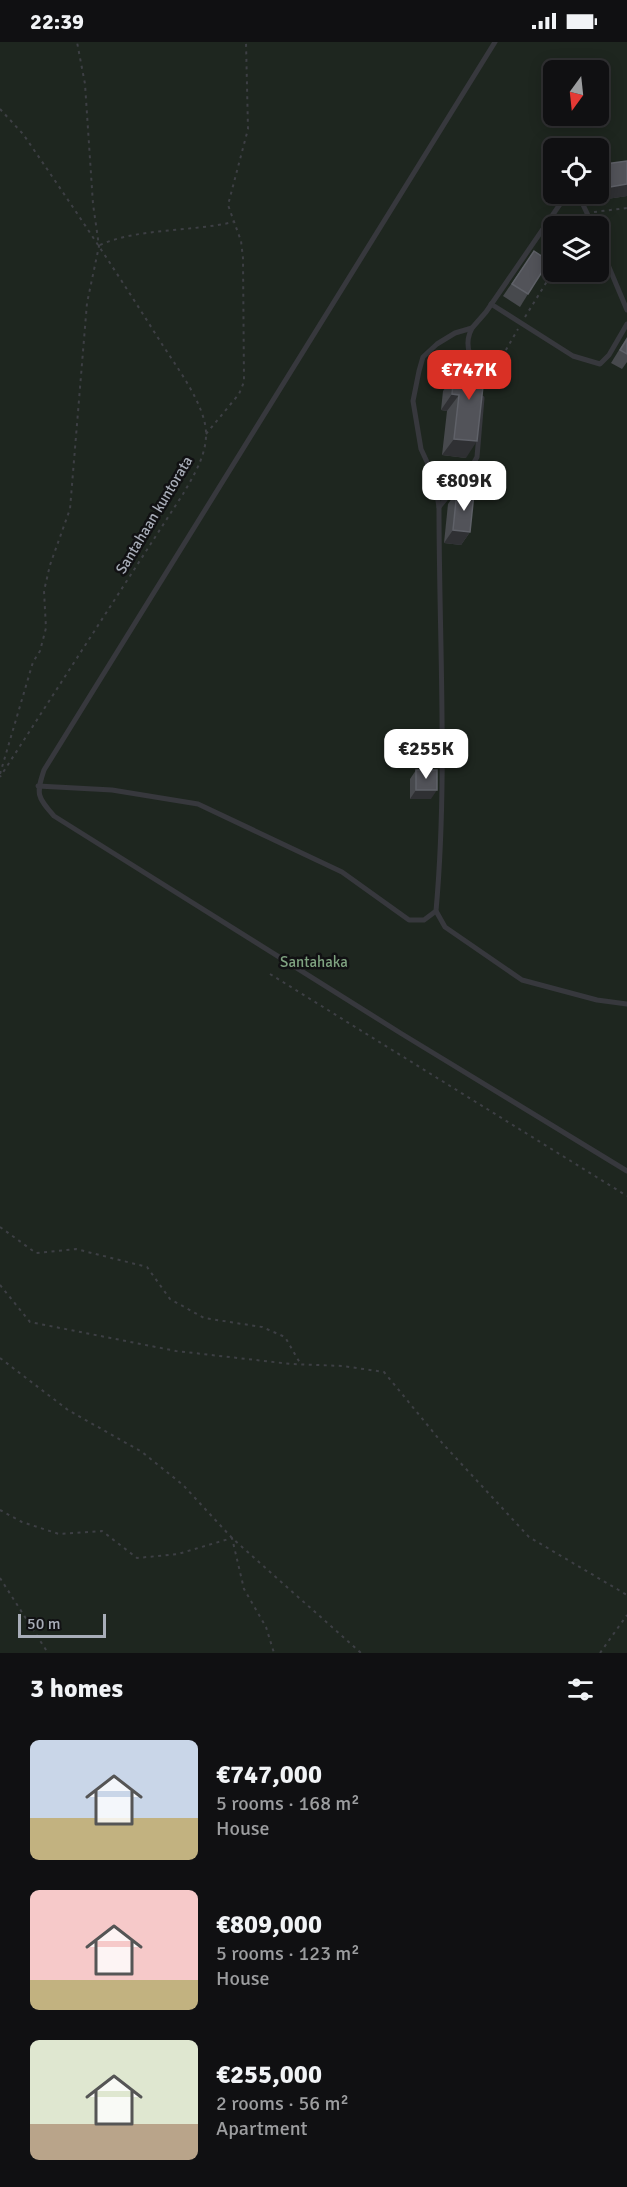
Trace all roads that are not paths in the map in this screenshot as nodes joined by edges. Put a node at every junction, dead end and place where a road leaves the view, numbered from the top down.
1 (495, 42) edge
2 (560, 204) edge
3 (609, 267) edge
4 (491, 304) junction
5 (627, 310) edge
6 (627, 324) edge
7 (472, 328) junction
8 (479, 378) edge
9 (482, 390) edge
10 (439, 507) junction
11 (38, 786) junction
12 (436, 911) junction
13 (627, 1004) edge
14 (627, 1170) edge

1 - 11 lane
2 - 4 lane
3 - 5 lane
4 - 6 lane
4 - 7 lane
7 - 8 lane
7 - 10 lane
9 - 10 lane
10 - 12 lane
11 - 12 lane
11 - 14 lane
12 - 13 lane

